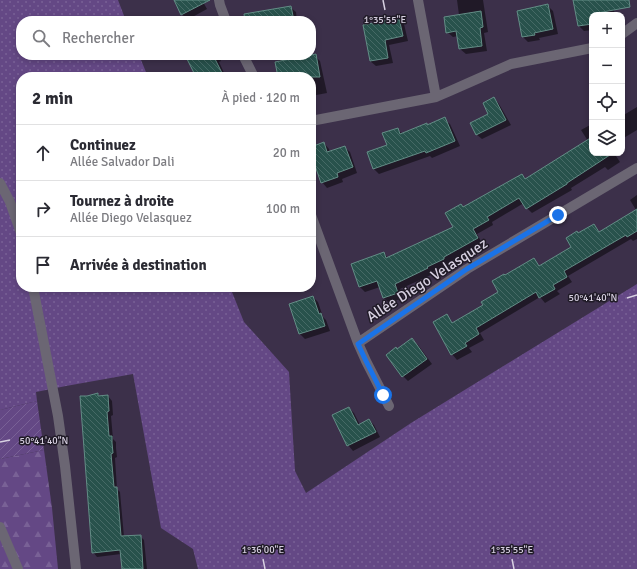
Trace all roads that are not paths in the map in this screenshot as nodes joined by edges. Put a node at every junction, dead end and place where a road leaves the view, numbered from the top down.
1 (220, 0) edge
2 (418, 0) edge
3 (224, 16) edge
4 (637, 23) edge
5 (625, 32) edge
6 (589, 49) edge
7 (246, 60) edge
8 (252, 72) edge
9 (436, 97) junction
10 (316, 121) edge
11 (637, 168) edge
12 (0, 183) edge
13 (16, 219) edge
14 (316, 228) edge
15 (34, 292) edge
16 (358, 344) junction
17 (389, 406) dead end
18 (0, 527) edge
19 (18, 569) edge
20 (76, 569) edge

1 - 3 street
2 - 9 street
4 - 5 street
6 - 9 street
7 - 8 street
9 - 10 street
11 - 16 street, Allée Diego Velasquez
12 - 13 street
14 - 16 street
15 - 20 street
16 - 17 street
18 - 19 street

